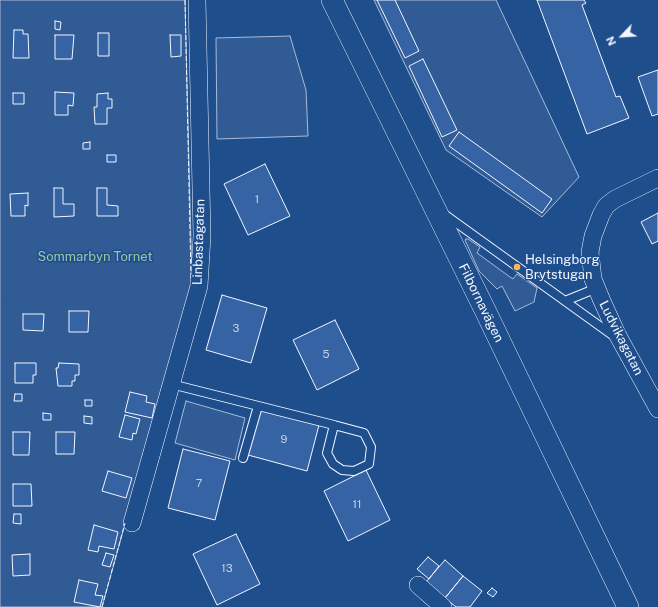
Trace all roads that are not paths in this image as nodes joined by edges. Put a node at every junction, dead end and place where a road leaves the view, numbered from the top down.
1 (196, 0) edge
2 (332, 0) edge
3 (658, 178) edge
4 (433, 207) junction
5 (597, 288) junction
6 (565, 301) junction
7 (620, 340) junction
8 (171, 384) junction
9 (258, 406) junction
10 (658, 410) edge
11 (334, 425) junction
12 (243, 458) dead end
13 (132, 523) dead end
14 (418, 585) dead end
15 (443, 607) edge
16 (628, 607) edge

1 - 8 street, Linbastagatan
2 - 4 street, Filbornavägen
3 - 5 street, Ludvikagatan
4 - 6 lane
4 - 16 street, Filbornavägen
5 - 6 lane
5 - 7 street, Ludvikagatan
6 - 7 lane
7 - 10 street, Ludvikagatan
8 - 9 lane
8 - 13 street, Linbastagatan
9 - 11 lane
9 - 12 lane
11 - 11 lane
14 - 15 street

